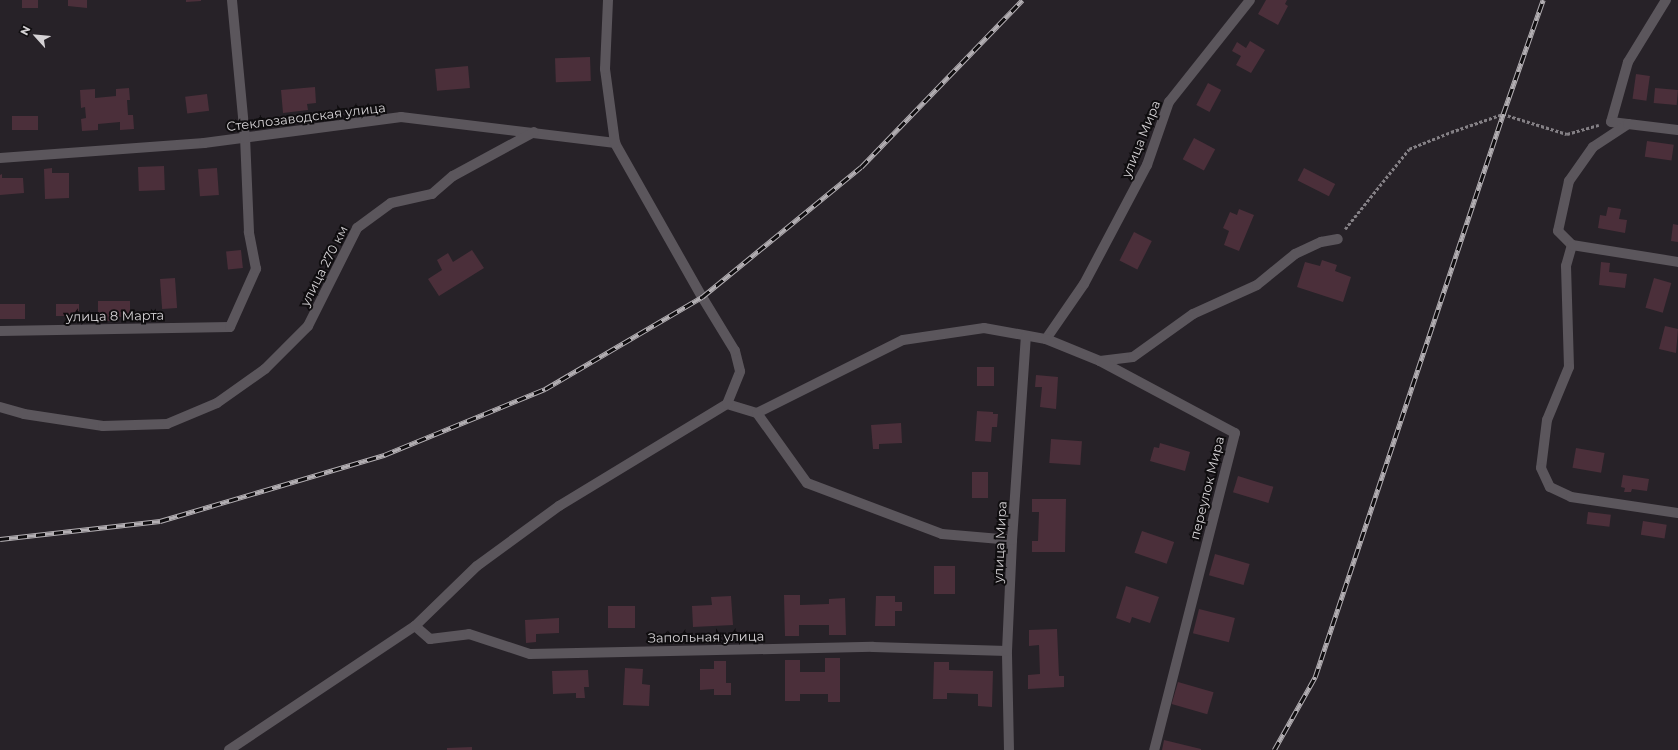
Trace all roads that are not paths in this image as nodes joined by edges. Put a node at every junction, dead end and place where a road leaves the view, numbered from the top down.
1 (232, 0) edge
2 (608, 0) edge
3 (1250, 0) edge
4 (1666, 0) edge
5 (1628, 124) junction
6 (1678, 130) edge
7 (534, 132) junction
8 (245, 138) junction
9 (615, 143) junction
10 (0, 158) edge
11 (1338, 239) road end
12 (1572, 245) junction
13 (1678, 262) edge
14 (0, 331) edge
15 (1026, 336) junction
16 (1046, 339) junction
17 (1100, 361) junction
18 (727, 404) junction
19 (0, 407) edge
20 (756, 414) junction
21 (1678, 513) edge
22 (1012, 540) junction
23 (415, 626) junction
24 (1007, 651) junction
25 (229, 750) edge
26 (1010, 750) edge
27 (1154, 750) edge

1 - 8 street
2 - 9 street
3 - 16 street, улица Мира
4 - 5 street
5 - 6 street
5 - 12 street
7 - 8 street, Стеклозаводская улица
7 - 9 street, Стеклозаводская улица
7 - 19 street, улица 270 км
8 - 10 street, Стеклозаводская улица
8 - 14 street, улица 8 Марта
9 - 18 street
11 - 17 street
12 - 13 street
12 - 21 street
15 - 16 street, переулок Мира
15 - 20 street, переулок Мира
15 - 22 street, улица Мира
16 - 17 street, переулок Мира
17 - 27 street, переулок Мира
18 - 20 street
18 - 23 street
20 - 22 street
22 - 24 street, улица Мира
23 - 24 street, Запольная улица
23 - 25 street
24 - 26 street, улица Мира

